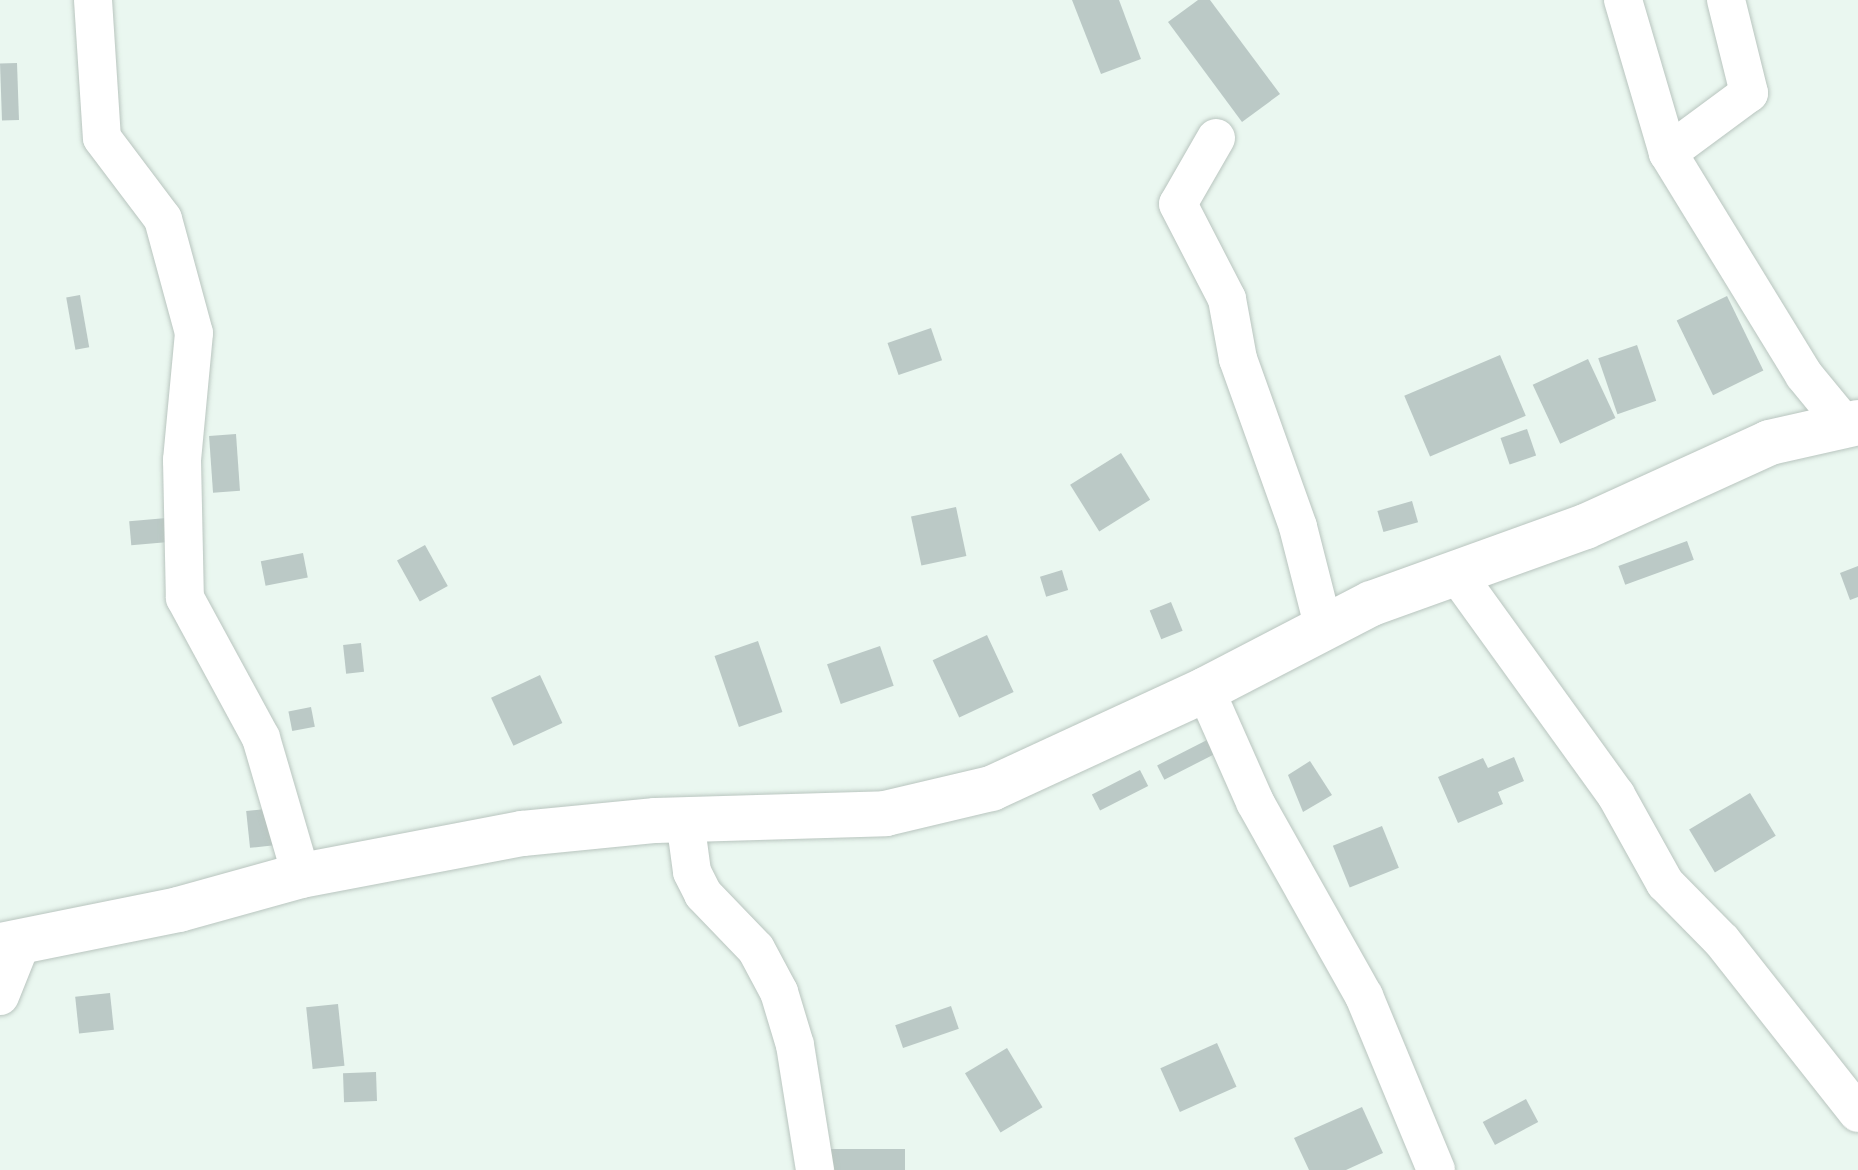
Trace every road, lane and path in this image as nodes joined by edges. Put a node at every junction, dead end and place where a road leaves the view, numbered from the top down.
1 (93, 0) edge
2 (1623, 0) edge
3 (1726, 0) edge
4 (1216, 138) dead end
5 (1668, 153) junction
6 (1852, 423) edge
7 (1458, 576) junction
8 (1323, 626) junction
9 (1206, 690) junction
10 (685, 820) junction
11 (301, 875) junction
12 (11, 943) edge
13 (0, 996) edge
14 (1858, 1113) edge
15 (816, 1170) edge
16 (1436, 1170) edge

1 - 11 street
2 - 5 street
3 - 5 street
4 - 8 street
5 - 6 street
6 - 7 street
7 - 8 street
7 - 14 street
8 - 9 street
9 - 10 street
9 - 16 street
10 - 11 street
10 - 15 street
11 - 12 street
12 - 13 street

